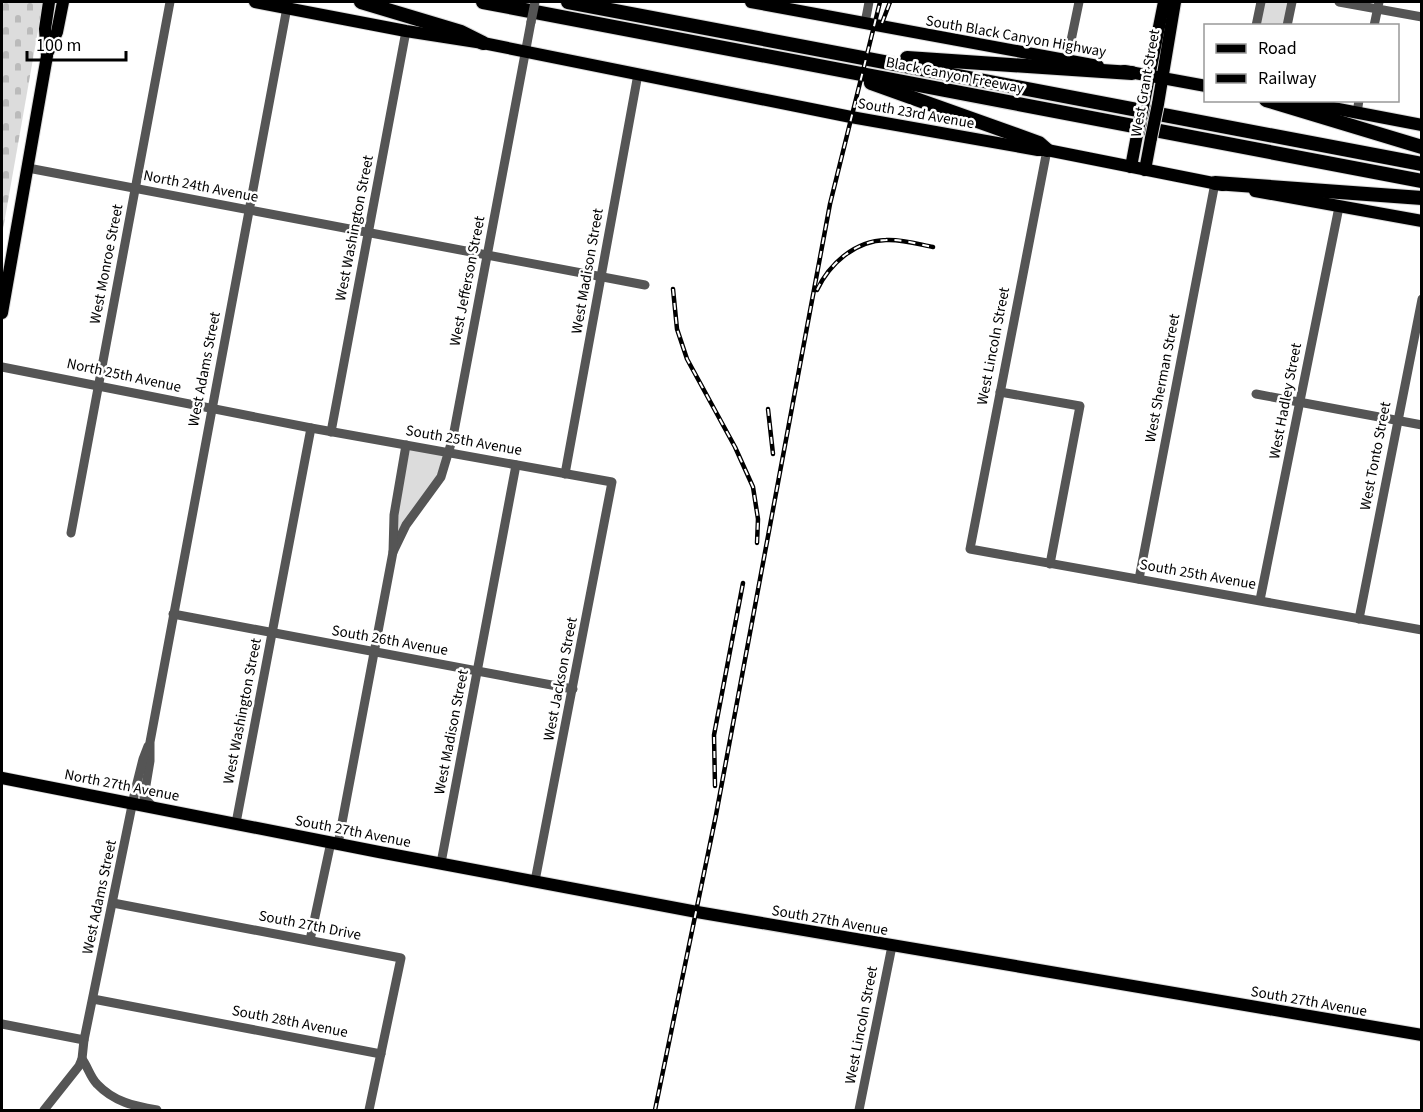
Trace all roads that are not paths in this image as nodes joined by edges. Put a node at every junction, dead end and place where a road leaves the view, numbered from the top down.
1 (49, 2) edge
2 (63, 2) edge
3 (170, 2) edge
4 (255, 2) edge
5 (361, 2) edge
6 (483, 2) edge
7 (535, 2) edge
8 (568, 2) edge
9 (759, 2) edge
10 (869, 2) edge
11 (1079, 2) edge
12 (1164, 2) edge
13 (1175, 2) edge
14 (1261, 2) edge
15 (1292, 2) edge
16 (1339, 2) edge
17 (287, 5) edge
18 (1378, 5) edge
19 (1422, 17) edge
20 (865, 23) junction
21 (1256, 24) edge
22 (1287, 24) edge
23 (1374, 24) edge
24 (406, 31) junction
25 (483, 43) junction
26 (526, 52) junction
27 (837, 52) junction
28 (47, 56) junction
29 (1067, 60) junction
30 (821, 66) junction
31 (1132, 73) junction
32 (638, 74) junction
33 (1149, 75) junction
34 (1163, 77) junction
35 (1204, 86) edge
36 (1273, 102) edge
37 (1310, 102) edge
38 (1358, 107) edge
39 (1422, 124) edge
40 (1422, 147) edge
41 (1047, 150) junction
42 (1422, 164) edge
43 (28, 168) junction
44 (1131, 168) junction
45 (1145, 170) junction
46 (1422, 181) edge
47 (1215, 183) junction
48 (136, 189) junction
49 (1422, 198) edge
50 (1339, 207) junction
51 (249, 210) junction
52 (1422, 222) edge
53 (368, 233) junction
54 (487, 256) junction
55 (601, 277) junction
56 (645, 285) dead end
57 (1422, 299) edge
58 (2, 313) edge
59 (2, 367) edge
60 (99, 385) junction
61 (1000, 393) junction
62 (1256, 394) dead end
63 (1300, 402) junction
64 (212, 409) junction
65 (1397, 420) junction
66 (1422, 425) edge
67 (311, 428) junction
68 (331, 432) junction
69 (406, 445) junction
70 (449, 453) junction
71 (516, 465) junction
72 (566, 474) junction
73 (612, 482) joint
74 (71, 533) dead end
75 (970, 549) joint
76 (393, 552) junction
77 (1050, 564) junction
78 (1139, 579) junction
79 (1260, 600) junction
80 (173, 614) junction
81 (1359, 619) junction
82 (1422, 630) edge
83 (272, 633) junction
84 (374, 652) junction
85 (477, 671) junction
86 (573, 689) junction
87 (150, 742) junction
88 (2, 778) edge
89 (133, 803) junction
90 (152, 806) junction
91 (236, 823) junction
92 (334, 843) junction
93 (441, 863) junction
94 (535, 881) junction
95 (113, 903) junction
96 (310, 940) junction
97 (892, 946) junction
98 (93, 999) junction
99 (2, 1024) edge
100 (1422, 1035) edge
101 (84, 1040) junction
102 (381, 1054) junction
103 (82, 1059) junction
104 (44, 1110) edge
105 (158, 1110) edge
106 (369, 1110) edge
107 (859, 1110) edge

1 - 28 main road
2 - 28 main road
3 - 48 street, West Monroe Street
4 - 17 main road, South 23rd Avenue
5 - 25 highway
6 - 30 highway, Black Canyon Freeway
7 - 26 street, West Jefferson Street, bridge
8 - 27 highway, Black Canyon Freeway
9 - 20 main road, South Black Canyon Highway
10 - 20 street
11 - 29 street
12 - 33 main road, West Grant Street
13 - 34 main road, West Grant Street
14 - 21 street
15 - 22 street
16 - 18 street
17 - 24 main road, South 23rd Avenue
17 - 51 street, West Adams Street
18 - 19 street
18 - 23 street
20 - 29 main road, South Black Canyon Highway
24 - 25 main road, South 23rd Avenue
24 - 53 street, West Washington Street
25 - 26 main road, South 23rd Avenue
26 - 32 main road, South 23rd Avenue
26 - 54 street, West Jefferson Street
27 - 31 highway
27 - 42 highway, Black Canyon Freeway
28 - 43 main road
29 - 31 main road, South Black Canyon Highway
30 - 41 highway
30 - 46 highway, Black Canyon Freeway
31 - 33 main road, South Black Canyon Highway
32 - 41 main road, South 23rd Avenue
32 - 55 street, West Madison Street
33 - 34 main road, South Black Canyon Highway
33 - 44 main road, West Grant Street, bridge
34 - 35 main road, South Black Canyon Highway
34 - 45 main road, West Grant Street, bridge
36 - 40 highway
37 - 38 main road
38 - 39 main road
41 - 44 main road, South 23rd Avenue
41 - 61 street, West Lincoln Street
43 - 48 street, North 24th Avenue
43 - 58 main road
44 - 45 main road, South 23rd Avenue
45 - 47 main road, South 23rd Avenue
47 - 49 highway
47 - 50 main road, South 23rd Avenue
47 - 78 street, West Sherman Street
48 - 51 street, North 24th Avenue
48 - 60 street, West Monroe Street
50 - 52 main road, South 23rd Avenue
50 - 63 street, West Hadley Street
51 - 53 street, North 24th Avenue
51 - 64 street, West Adams Street
53 - 54 street, North 24th Avenue
53 - 68 street, West Washington Street
54 - 55 street, North 24th Avenue
54 - 70 street, West Jefferson Street
55 - 56 street, North 24th Avenue
55 - 72 street, West Madison Street
57 - 65 street, West Tonto Street
59 - 60 street, North 25th Avenue
60 - 64 street, North 25th Avenue
60 - 74 street, West Monroe Street
61 - 75 street, West Lincoln Street
61 - 77 street
62 - 63 street
63 - 65 street
63 - 79 street, West Hadley Street
64 - 67 street, North 25th Avenue
64 - 80 street, West Adams Street
65 - 66 street
65 - 81 street, West Tonto Street
67 - 68 street, South 25th Avenue
67 - 83 street, West Washington Street
68 - 69 street, South 25th Avenue
69 - 70 street, South 25th Avenue
69 - 76 street, West Jefferson Street
70 - 71 street, South 25th Avenue
70 - 76 street, West Jefferson Street
71 - 72 street, South 25th Avenue
71 - 85 street, West Madison Street
72 - 73 street, South 25th Avenue
73 - 86 street, West Jackson Street
75 - 77 street, South 25th Avenue
76 - 84 street, West Jefferson Street
77 - 78 street, South 25th Avenue
78 - 79 street, South 25th Avenue
79 - 81 street, South 25th Avenue
80 - 83 street, South 26th Avenue
80 - 87 street, West Adams Street
81 - 82 street, South 25th Avenue
83 - 84 street, South 26th Avenue
83 - 91 street, West Washington Street
84 - 85 street, South 26th Avenue
84 - 92 street, West Jefferson Street
85 - 86 street, South 26th Avenue
85 - 93 street, West Madison Street
86 - 94 street, West Jackson Street
87 - 89 street, West Adams Street
87 - 90 street, West Adams Street
88 - 89 main road, North 27th Avenue
89 - 90 main road, North 27th Avenue
89 - 95 street, West Adams Street
90 - 91 main road, North 27th Avenue
91 - 92 main road, South 27th Avenue
92 - 93 main road, South 27th Avenue
92 - 96 street, West Jefferson Street
93 - 94 main road, South 27th Avenue
94 - 97 main road, South 27th Avenue
95 - 96 street, South 27th Drive
95 - 98 street, West Adams Street
96 - 102 street, South 27th Drive
97 - 100 main road, South 27th Avenue
97 - 107 street, West Lincoln Street
98 - 101 street, West Adams Street
98 - 102 street, South 28th Avenue
99 - 101 street
101 - 103 street, West Adams Street
102 - 106 street
103 - 104 street, West Adams Street
103 - 105 street

